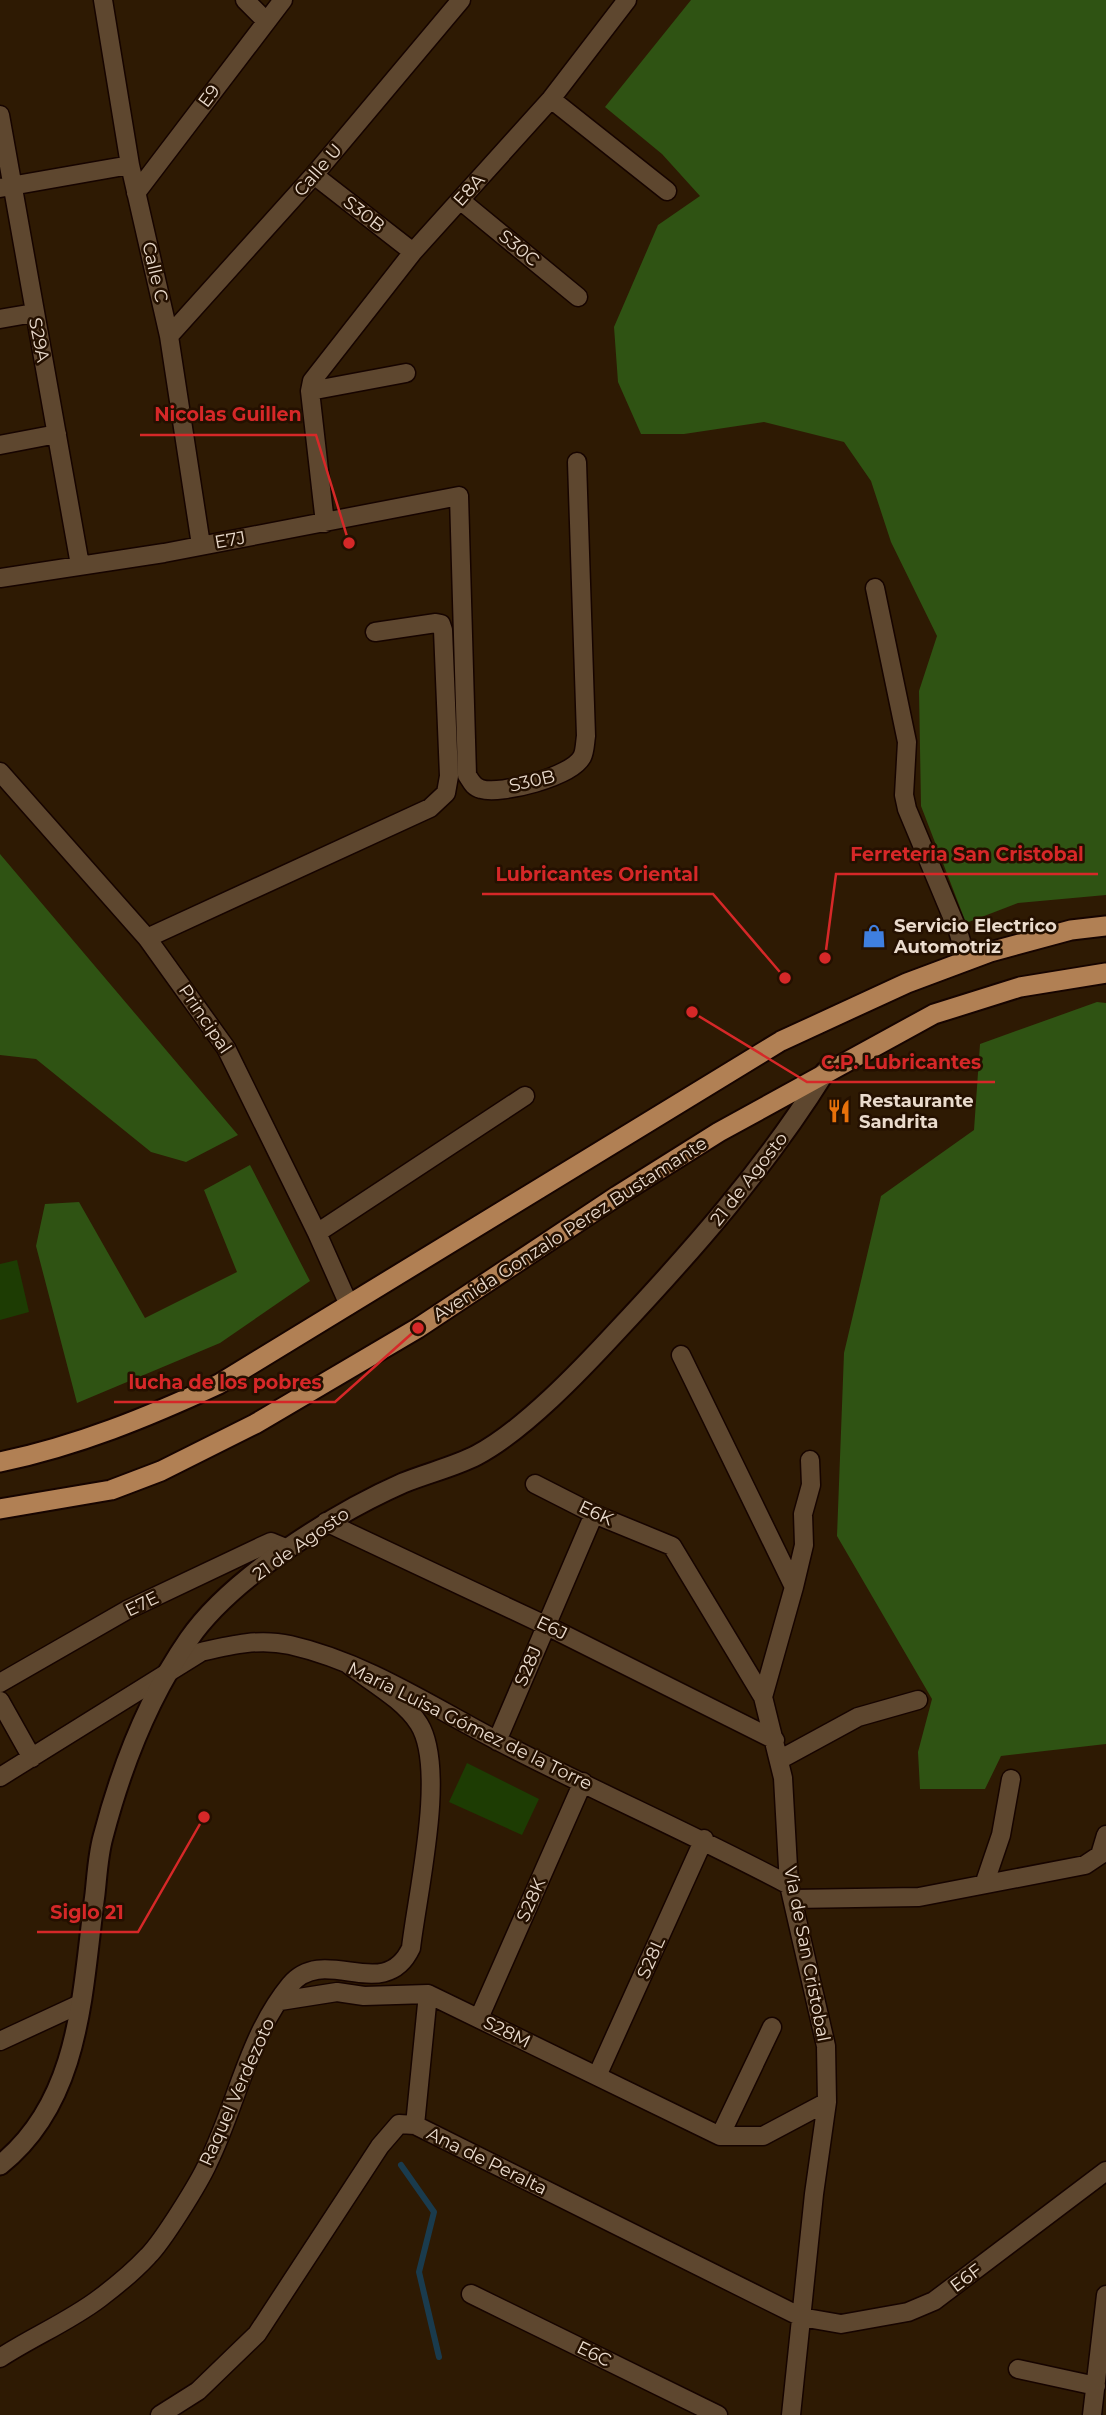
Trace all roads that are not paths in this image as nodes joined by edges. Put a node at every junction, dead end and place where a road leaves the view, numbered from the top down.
1 (103, 0) edge
2 (245, 0) edge
3 (283, 0) edge
4 (461, 0) edge
5 (625, 1) edge
6 (265, 20) junction
7 (551, 99) junction
8 (0, 115) edge
9 (130, 165) junction
10 (314, 175) junction
11 (7, 186) edge
12 (667, 191) dead end
13 (136, 192) junction
14 (460, 200) junction
15 (413, 252) junction
16 (578, 297) dead end
17 (34, 313) junction
18 (0, 319) edge
19 (169, 336) junction
20 (406, 373) dead end
21 (311, 386) junction
22 (57, 434) junction
23 (0, 445) edge
24 (577, 462) dead end
25 (459, 496) joint
26 (326, 523) junction
27 (201, 545) junction
28 (80, 565) junction
29 (0, 578) edge
30 (875, 588) dead end
31 (375, 632) dead end
32 (0, 772) edge
33 (1106, 926) edge
34 (147, 938) junction
35 (967, 961) junction
36 (1106, 973) edge
37 (825, 1072) junction
38 (525, 1096) dead end
39 (317, 1233) junction
40 (349, 1305) junction
41 (681, 1355) dead end
42 (810, 1460) dead end
43 (0, 1462) edge
44 (535, 1484) dead end
45 (0, 1509) edge
46 (594, 1514) junction
47 (326, 1522) junction
48 (288, 1549) junction
49 (794, 1587) junction
50 (545, 1625) junction
51 (349, 1665) junction
52 (167, 1671) junction
53 (0, 1683) edge
54 (763, 1698) junction
55 (0, 1700) edge
56 (918, 1700) dead end
57 (775, 1740) junction
58 (497, 1741) junction
59 (32, 1759) junction
60 (779, 1760) junction
61 (0, 1777) edge
62 (1011, 1779) dead end
63 (583, 1782) junction
64 (1106, 1835) edge
65 (704, 1839) junction
66 (985, 1882) junction
67 (791, 1892) junction
68 (428, 1994) junction
69 (280, 2001) junction
70 (80, 2004) junction
71 (479, 2018) junction
72 (772, 2027) dead end
73 (0, 2041) edge
74 (597, 2076) junction
75 (827, 2102) junction
76 (415, 2124) junction
77 (720, 2136) junction
78 (0, 2165) edge
79 (1106, 2171) edge
80 (471, 2294) dead end
81 (1106, 2295) edge
82 (801, 2317) junction
83 (0, 2358) edge
84 (1018, 2369) dead end
85 (1096, 2386) junction
86 (160, 2415) edge
87 (718, 2415) edge
88 (792, 2415) edge
89 (1092, 2415) edge

1 - 9 street, Calle C
2 - 6 street
3 - 6 street, E9
4 - 10 street, Calle U
5 - 7 street, E8A
6 - 13 street, E9
7 - 12 street
7 - 14 street, E8A
8 - 11 street, S29A
9 - 11 street
9 - 13 street, Calle C
10 - 15 street, S30B
10 - 19 street, Calle U
11 - 17 street, S29A
13 - 19 street, Calle C
14 - 15 street, E8A
14 - 16 street, S30C
15 - 21 street, E8A
17 - 18 street
17 - 22 street, S29A
19 - 27 street, Calle C
20 - 21 street
21 - 26 street
22 - 23 street
22 - 28 street, S29A
24 - 25 street, S30B
25 - 26 street, E7J
26 - 27 street, E7J
27 - 28 street, E7J
28 - 29 street, E7J
30 - 35 street
31 - 34 street
32 - 34 street, Principal
33 - 35 main road
34 - 39 street, Principal
35 - 40 main road
36 - 37 main road, Avenida Gonzalo Perez Bustamante
37 - 45 main road, Avenida Gonzalo Perez Bustamante
37 - 47 street, 21 de Agosto
38 - 39 street
39 - 40 street, Principal
40 - 43 main road
41 - 49 street
42 - 49 street
44 - 46 street, E6K
46 - 50 street, S28J
46 - 54 street, E6K
47 - 48 street, 21 de Agosto
47 - 50 street, E6J
48 - 52 street, 21 de Agosto
48 - 53 street, E7E
49 - 54 street
50 - 57 street, E6J
50 - 58 street, S28J
51 - 52 street, María Luisa Gómez de la Torre
51 - 58 street, María Luisa Gómez de la Torre
51 - 69 street, Raquel Verdezoto
52 - 59 street, María Luisa Gómez de la Torre
52 - 70 street, 21 de Agosto
54 - 57 street, Via de San Cristobal
55 - 59 street
56 - 60 street
57 - 60 street, Via de San Cristobal
58 - 63 street, María Luisa Gómez de la Torre
59 - 61 street, María Luisa Gómez de la Torre
60 - 67 street, Via de San Cristobal
62 - 66 street
63 - 65 street, María Luisa Gómez de la Torre
63 - 71 street, S28K
64 - 66 street
65 - 67 street, María Luisa Gómez de la Torre
65 - 74 street, S28L
66 - 67 street
67 - 75 street, Via de San Cristobal
68 - 69 street, S28M
68 - 71 street, S28M
68 - 76 street
69 - 83 street, Raquel Verdezoto
70 - 73 street
70 - 78 street, 21 de Agosto
71 - 74 street, S28M
72 - 77 street
74 - 77 street, S28M
75 - 77 street, S28M
75 - 82 street, Via de San Cristobal
76 - 82 street, Ana de Peralta
76 - 86 street, Ana de Peralta
79 - 82 street, E6F
80 - 87 street, E6C
81 - 85 street
82 - 88 street, Via de San Cristobal
84 - 85 street
85 - 89 street

